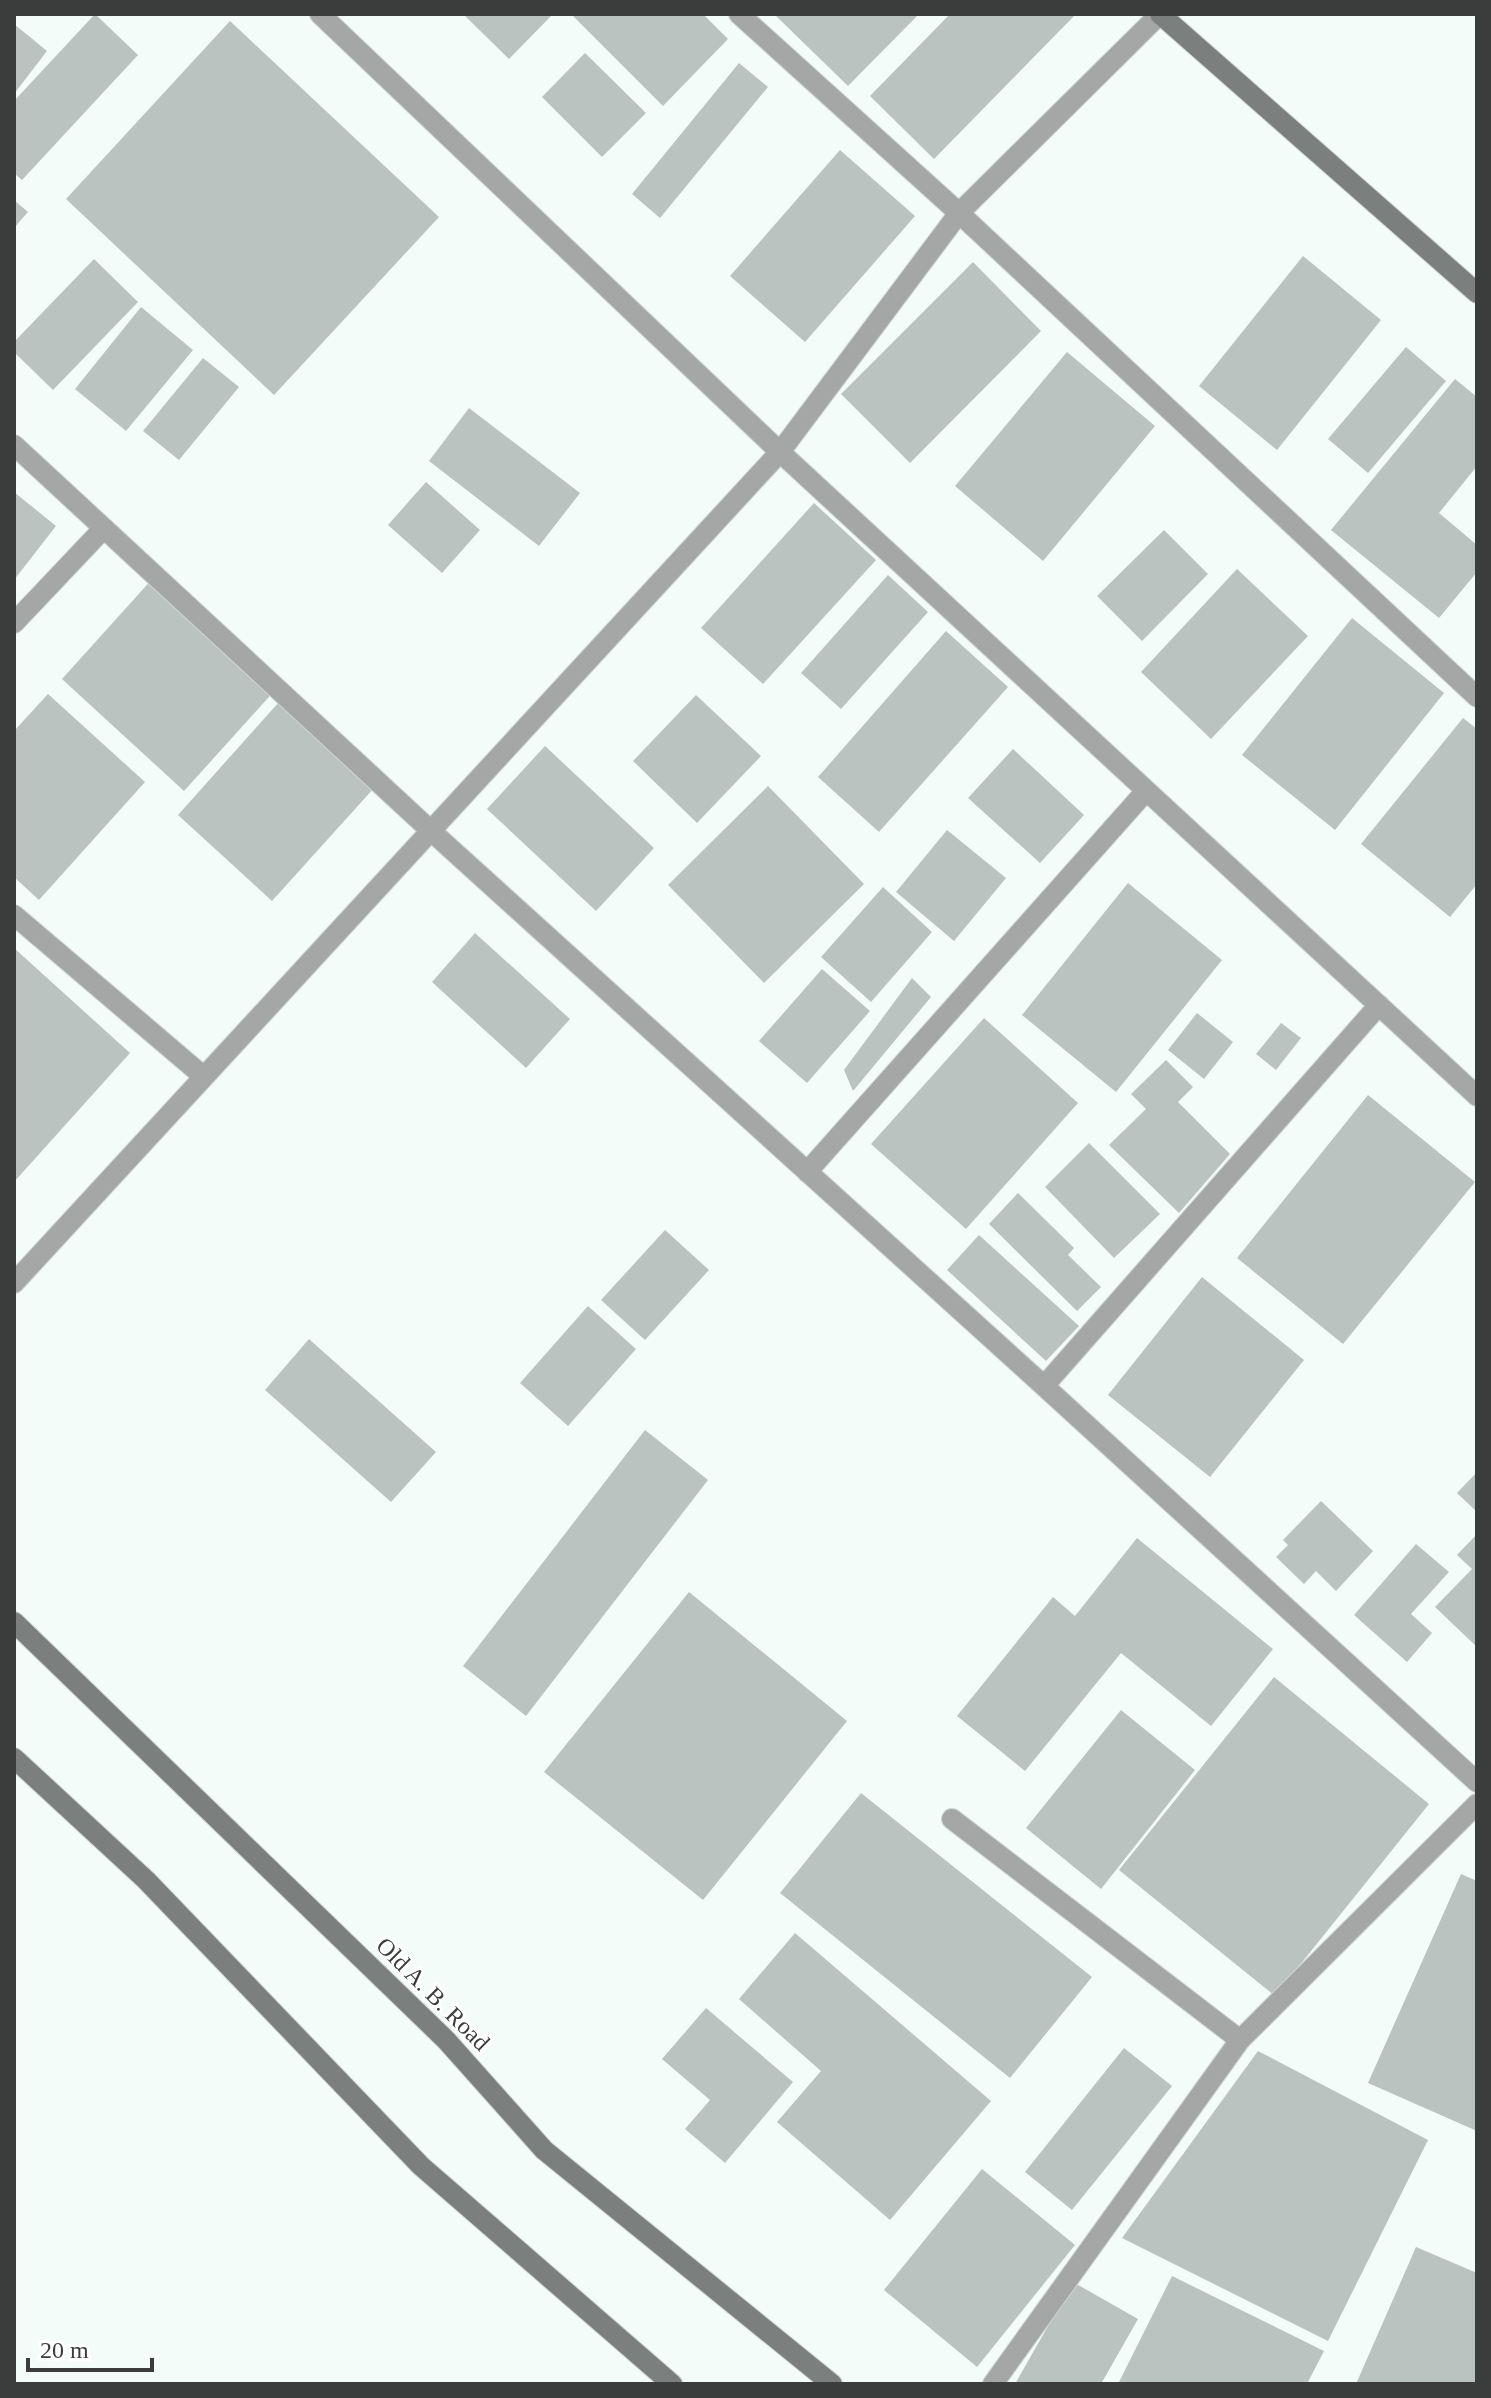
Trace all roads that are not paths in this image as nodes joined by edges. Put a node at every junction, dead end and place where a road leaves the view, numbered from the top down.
1 (320, 14) edge
2 (739, 14) edge
3 (1160, 14) edge
4 (959, 213) junction
5 (1477, 293) edge
6 (14, 445) edge
7 (780, 452) junction
8 (104, 528) junction
9 (14, 623) edge
10 (1477, 697) edge
11 (1146, 791) junction
12 (430, 830) junction
13 (14, 915) edge
14 (1379, 1005) junction
15 (203, 1076) junction
16 (1477, 1096) edge
17 (807, 1172) junction
18 (14, 1283) edge
19 (1044, 1386) junction
20 (14, 1622) edge
21 (14, 1758) edge
22 (1477, 1782) edge
23 (1477, 1804) edge
24 (952, 1819) dead end
25 (1240, 2040) junction
26 (672, 2384) edge
27 (832, 2384) edge
28 (993, 2384) edge

1 - 7 street
2 - 4 street
3 - 4 street
3 - 5 main road
4 - 7 street
4 - 10 street
6 - 8 street
7 - 11 street
7 - 12 street
8 - 9 street
8 - 12 street
11 - 14 street
11 - 17 street
12 - 15 street
12 - 17 street
13 - 15 street
14 - 16 street
14 - 19 street
15 - 18 street
17 - 19 street
19 - 22 street
20 - 27 main road, Old A. B. Road
21 - 26 main road
23 - 25 street
24 - 25 street
25 - 28 street

